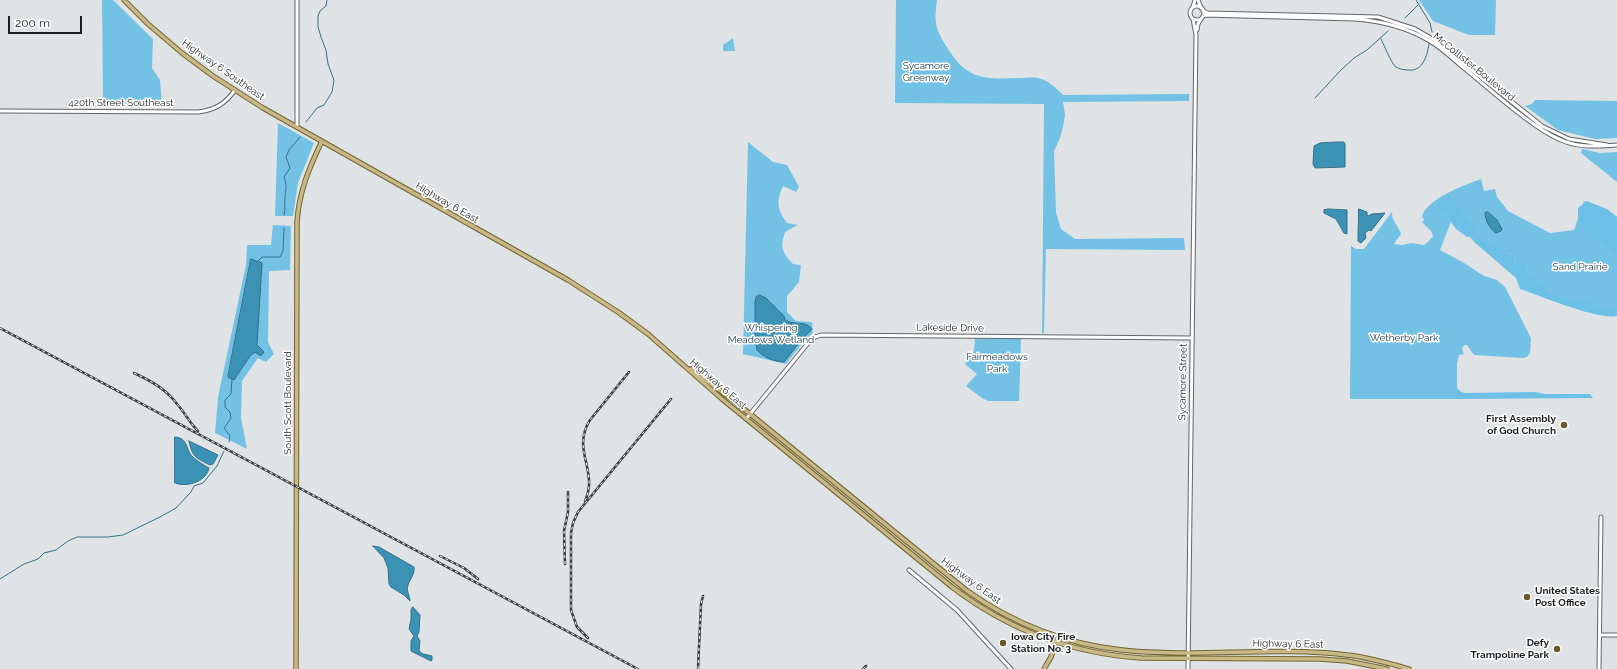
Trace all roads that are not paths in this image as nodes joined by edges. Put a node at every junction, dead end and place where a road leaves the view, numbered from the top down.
1 (124, 0) edge
2 (297, 0) edge
3 (1196, 0) edge
4 (1193, 7) junction
5 (1202, 9) junction
6 (1202, 18) junction
7 (1193, 19) junction
8 (1196, 35) junction
9 (235, 90) junction
10 (0, 111) edge
11 (296, 127) junction
12 (322, 141) junction
13 (1617, 144) edge
14 (1609, 145) junction
15 (1192, 338) junction
16 (682, 363) junction
17 (750, 414) junction
18 (746, 419) junction
19 (1601, 517) dead end
20 (909, 570) dead end
21 (1600, 635) junction
22 (1617, 635) edge
23 (1058, 637) junction
24 (1056, 642) junction
25 (1188, 652) junction
26 (1188, 658) junction
27 (296, 669) edge
28 (1011, 669) edge
29 (1044, 669) edge
30 (1188, 669) edge
31 (1387, 669) edge
32 (1409, 669) edge
33 (1599, 669) edge

1 - 9 main road, Highway 6 Southeast
2 - 11 street
3 - 4 street
3 - 5 street
4 - 5 street, McCollister Boulevard
4 - 7 street
5 - 6 street
5 - 14 street, McCollister Boulevard
6 - 7 street, McCollister Boulevard
6 - 8 street
6 - 14 street, McCollister Boulevard
7 - 8 street
8 - 15 street, Sycamore Street
9 - 10 street, 420th Street Southeast
9 - 11 main road, Highway 6 Southeast
11 - 12 main road, Highway 6 Southeast
12 - 16 main road, Highway 6 East
12 - 27 main road, South Scott Boulevard
13 - 14 street, McCollister Boulevard
15 - 17 street, Lakeside Drive
15 - 25 street, Sycamore Street
16 - 17 main road, Highway 6 East
16 - 18 main road, Highway 6 East
17 - 18 street, Lakeside Drive
17 - 23 main road, Highway 6 East
18 - 24 main road, Highway 6 East
19 - 21 street
20 - 28 street
21 - 22 street
21 - 33 street
23 - 24 main road
23 - 25 main road, Highway 6 East
24 - 26 main road, Highway 6 East
24 - 29 main road
25 - 26 street, Sycamore Street
25 - 32 main road, Highway 6 East
26 - 30 street, Sycamore Street
26 - 31 main road, Highway 6 East

